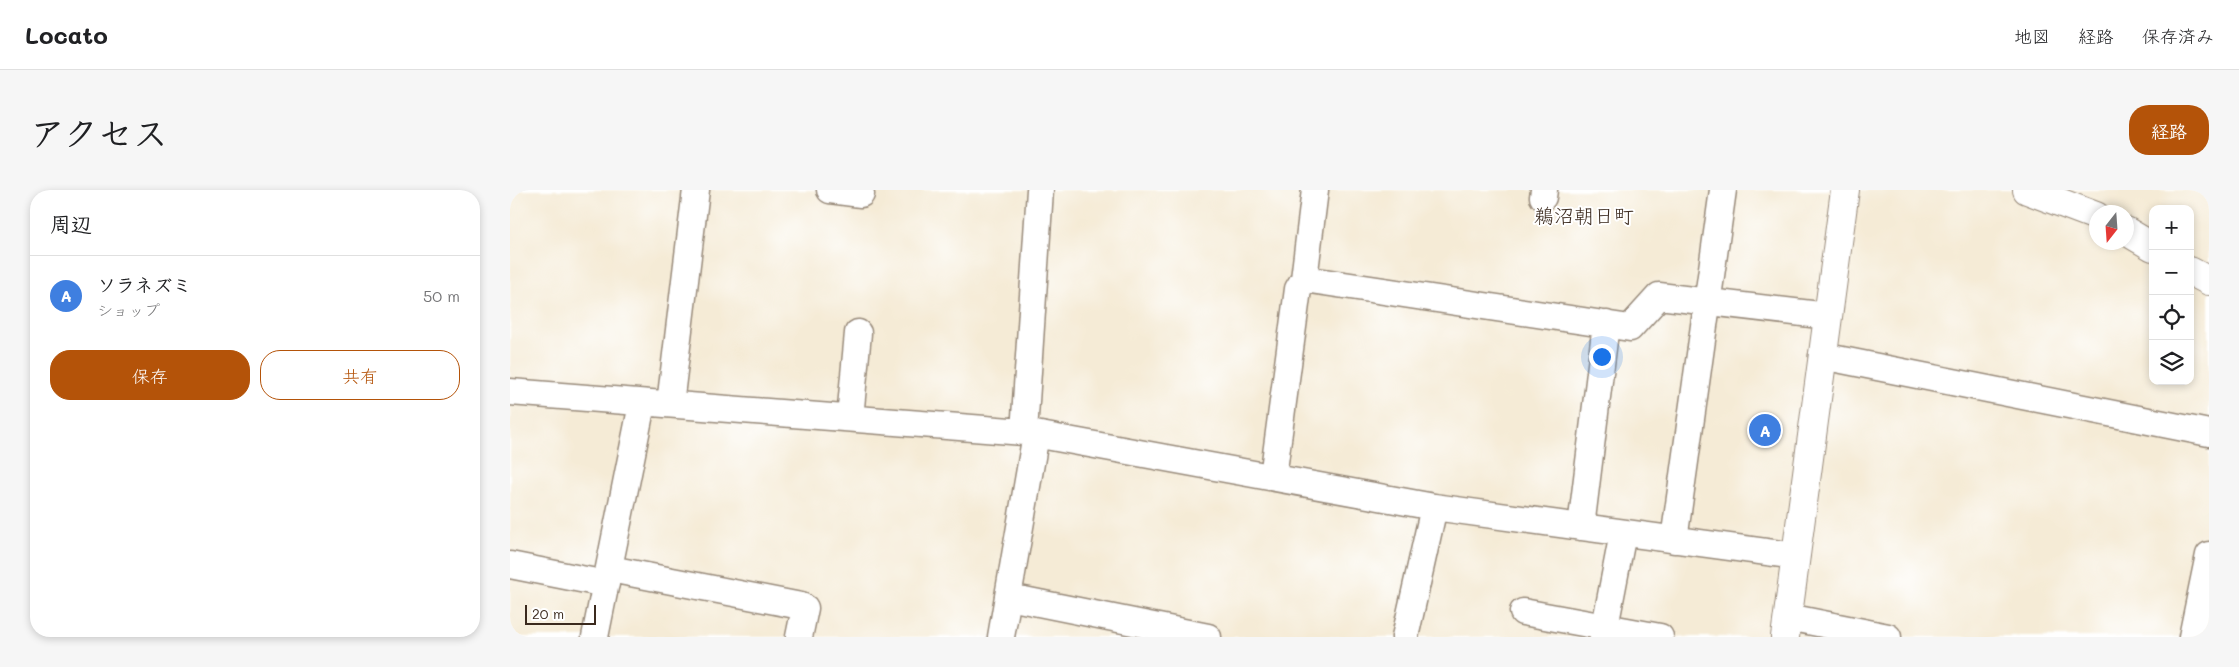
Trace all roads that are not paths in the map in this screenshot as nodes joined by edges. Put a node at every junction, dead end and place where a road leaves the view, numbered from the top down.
1 (696, 190) edge
2 (830, 190) edge
3 (1040, 190) edge
4 (1315, 190) edge
5 (1723, 190) edge
6 (1845, 190) edge
7 (2027, 190) edge
8 (861, 194) dead end
9 (2089, 213) edge
10 (2134, 236) edge
11 (2149, 245) edge
12 (2194, 273) edge
13 (1304, 279) junction
14 (2209, 281) edge
15 (1707, 301) junction
16 (1828, 316) junction
17 (1606, 324) junction
18 (858, 333) dead end
19 (1822, 356) junction
20 (510, 392) edge
21 (642, 404) junction
22 (670, 404) junction
23 (850, 418) junction
24 (1030, 433) junction
25 (2209, 434) edge
26 (1272, 477) junction
27 (1434, 507) junction
28 (1581, 527) junction
29 (1623, 533) junction
30 (1674, 540) junction
31 (2209, 555) edge
32 (1796, 556) junction
33 (510, 565) edge
34 (608, 576) junction
35 (1009, 597) junction
36 (1523, 612) dead end
37 (1787, 627) edge
38 (1604, 632) edge
39 (595, 637) edge
40 (800, 637) edge
41 (1001, 637) edge
42 (1208, 637) edge
43 (1405, 637) edge
44 (1660, 637) edge
45 (1888, 637) edge
46 (2192, 637) edge

1 - 22 street
2 - 8 street
3 - 24 street
4 - 13 street
5 - 15 street
6 - 16 street
7 - 9 street
10 - 11 street
12 - 14 street
13 - 17 street
13 - 26 street
15 - 16 street
15 - 17 street
15 - 30 street
16 - 19 street
17 - 28 street
18 - 23 street
19 - 25 street
19 - 32 street
20 - 21 street
21 - 22 street
21 - 34 street
22 - 23 street
23 - 24 street
24 - 26 street
24 - 35 street
26 - 27 street
27 - 28 street
27 - 43 street
28 - 29 street
29 - 30 street
29 - 38 street
30 - 32 street
31 - 46 street
32 - 37 street
33 - 34 street
34 - 39 street
34 - 40 street
35 - 41 street
35 - 42 street
36 - 38 street
37 - 45 street
38 - 44 street

